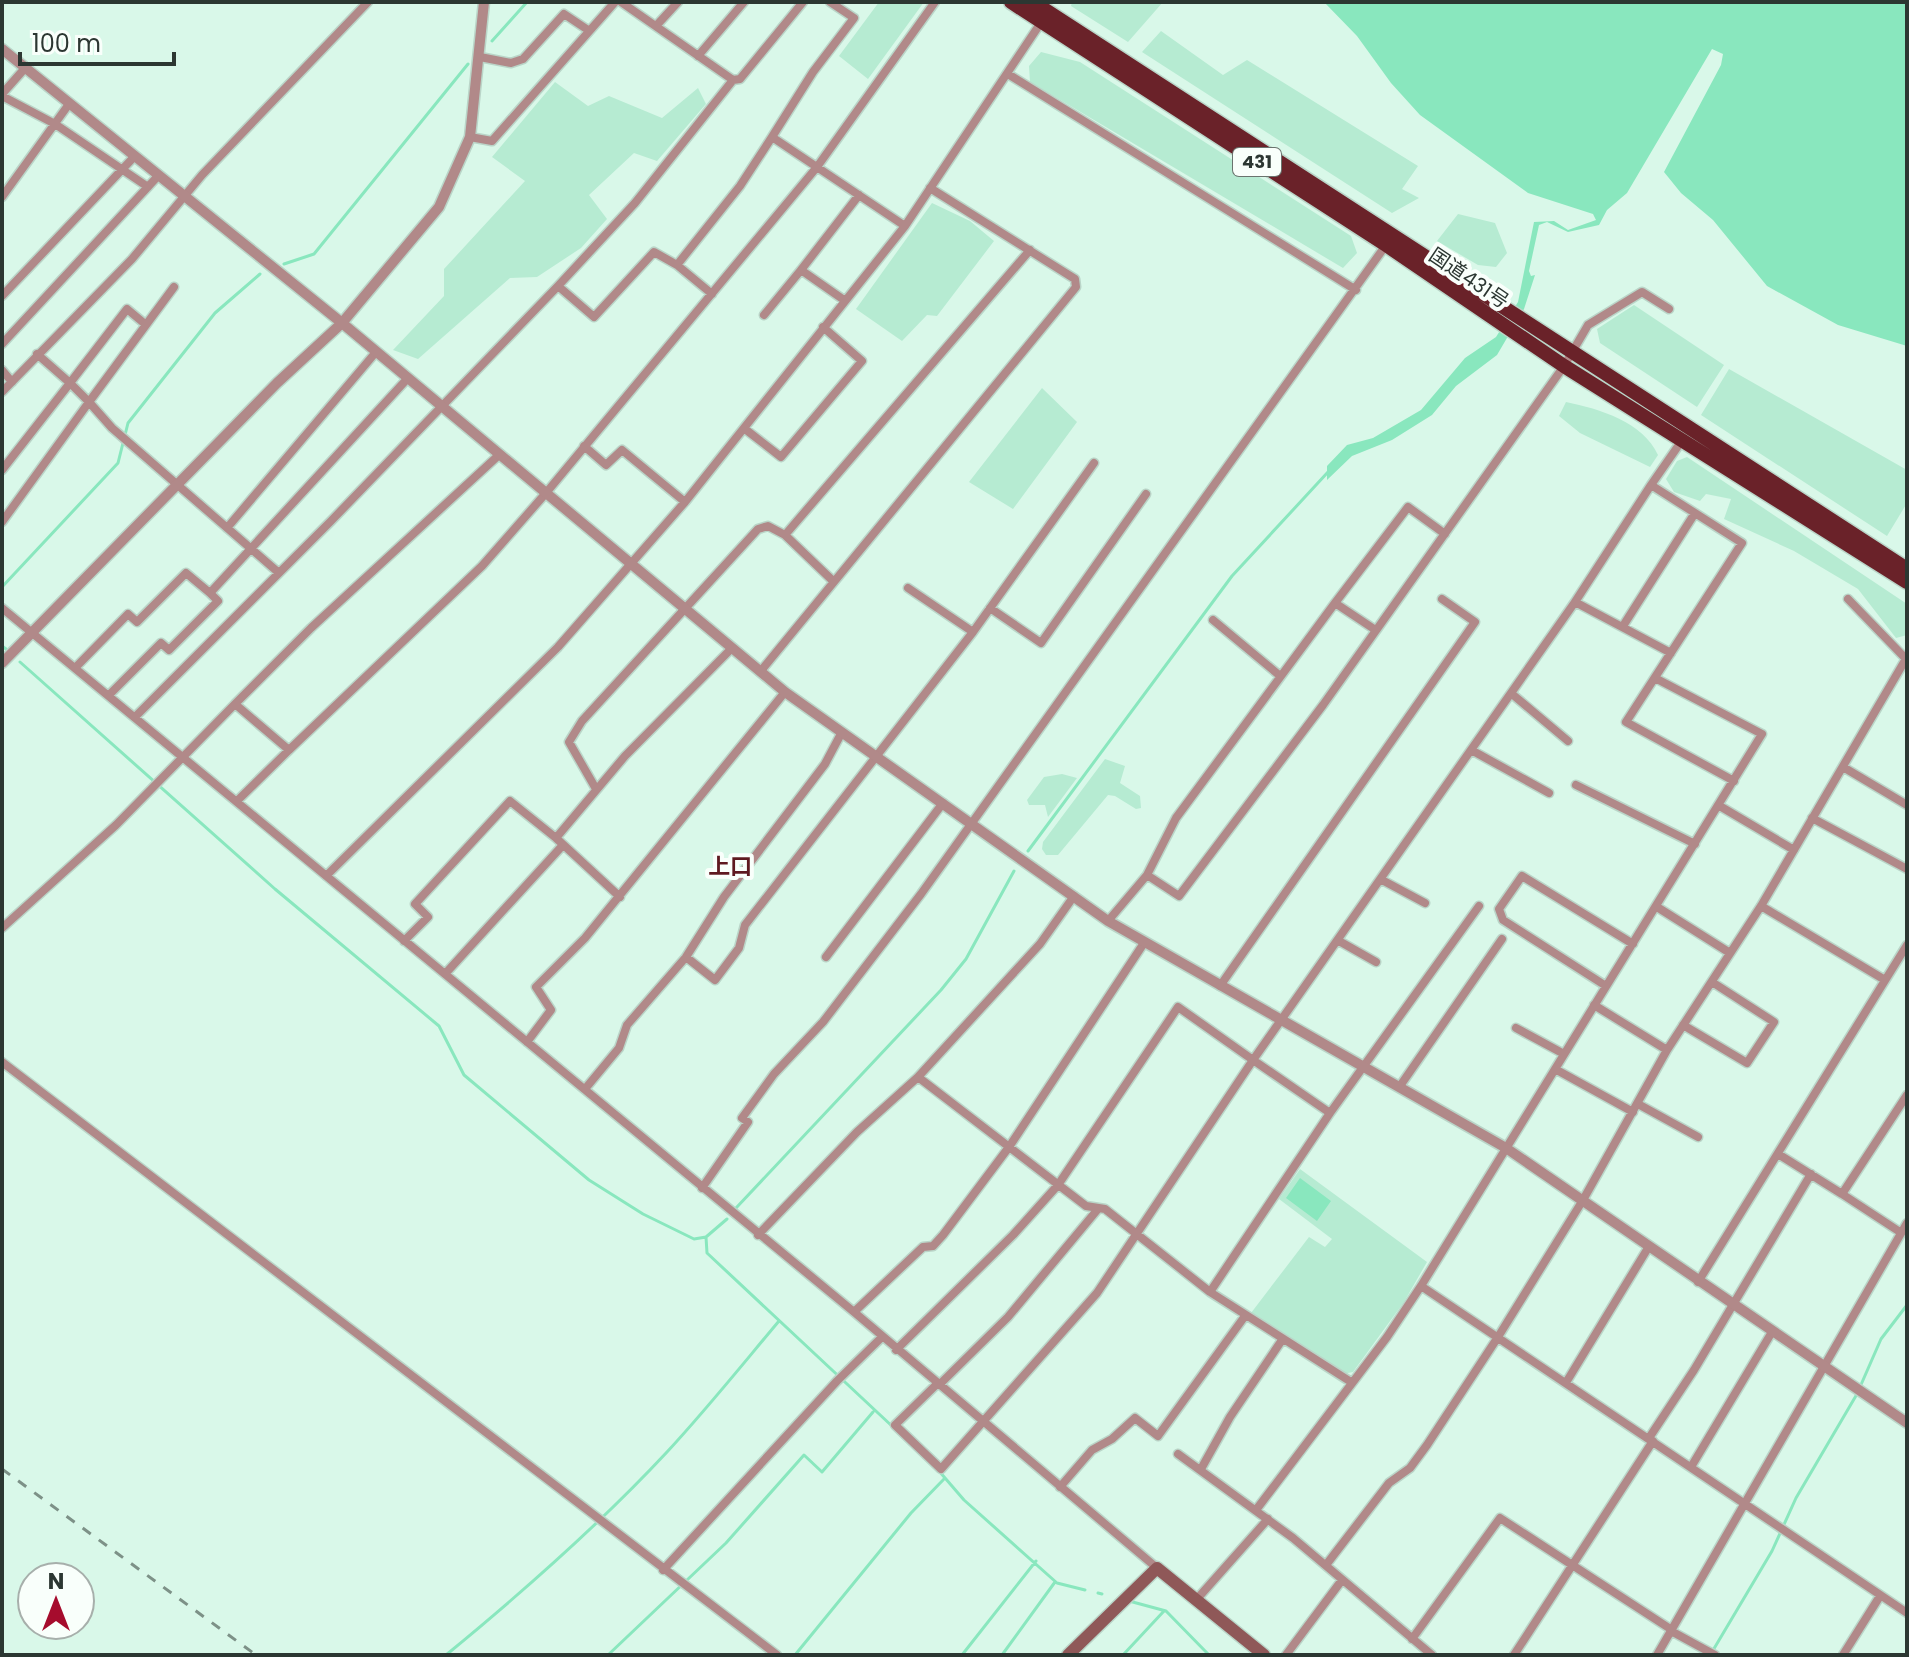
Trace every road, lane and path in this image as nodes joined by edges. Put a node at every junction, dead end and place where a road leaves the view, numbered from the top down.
1 (368, 2) edge
2 (484, 2) edge
3 (618, 2) edge
4 (678, 2) edge
5 (744, 2) edge
6 (803, 2) edge
7 (830, 2) edge
8 (935, 2) edge
9 (1011, 2) edge
10 (1033, 2) edge
11 (1045, 17) junction
12 (656, 26) junction
13 (588, 30) junction
14 (2, 49) edge
15 (698, 56) junction
16 (480, 57) junction
17 (26, 67) junction
18 (1008, 74) junction
19 (733, 80) junction
20 (2, 95) edge
21 (69, 104) junction
22 (55, 124) junction
23 (470, 137) junction
24 (772, 137) junction
25 (133, 158) junction
26 (817, 167) junction
27 (122, 169) junction
28 (158, 176) junction
29 (148, 187) junction
30 (930, 188) junction
31 (859, 195) junction
32 (2, 197) edge
33 (184, 197) junction
34 (905, 226) junction
35 (1386, 245) junction
36 (1030, 250) junction
37 (677, 265) junction
38 (801, 270) junction
39 (558, 286) junction
40 (174, 287) dead end
41 (1356, 290) junction
42 (712, 294) junction
43 (2, 296) edge
44 (844, 300) junction
45 (1669, 309) dead end
46 (764, 315) dead end
47 (342, 323) junction
48 (145, 324) junction
49 (823, 327) junction
50 (2, 344) edge
51 (1573, 351) junction
52 (376, 352) junction
53 (37, 354) junction
54 (1564, 366) junction
55 (2, 370) edge
56 (408, 378) junction
57 (12, 382) junction
58 (70, 383) junction
59 (2, 392) edge
60 (89, 402) junction
61 (440, 405) junction
62 (745, 429) junction
63 (1683, 439) junction
64 (584, 446) junction
65 (500, 454) junction
66 (1094, 463) dead end
67 (2, 470) edge
68 (1651, 485) junction
69 (178, 486) junction
70 (546, 493) junction
71 (1146, 494) dead end
72 (685, 502) junction
73 (1695, 513) junction
74 (2, 522) edge
75 (227, 528) junction
76 (1445, 534) junction
77 (785, 535) junction
78 (252, 550) junction
79 (633, 565) junction
80 (1907, 569) edge
81 (279, 573) junction
82 (832, 580) junction
83 (1907, 582) edge
84 (908, 588) dead end
85 (210, 593) junction
86 (1442, 599) dead end
87 (1848, 599) dead end
88 (1575, 602) junction
89 (1335, 603) junction
90 (2, 608) edge
91 (990, 608) junction
92 (687, 610) junction
93 (1213, 620) dead end
94 (1623, 626) junction
95 (1374, 629) junction
96 (973, 632) junction
97 (32, 633) junction
98 (732, 648) junction
99 (1671, 653) junction
100 (1907, 659) edge
101 (2, 663) edge
102 (75, 668) junction
103 (760, 672) junction
104 (1279, 675) junction
105 (1655, 678) junction
106 (785, 692) junction
107 (1512, 694) junction
108 (109, 695) junction
109 (235, 704) junction
110 (135, 717) junction
111 (842, 732) junction
112 (1568, 741) dead end
113 (289, 750) junction
114 (1473, 751) junction
115 (182, 756) junction
116 (875, 756) junction
117 (1843, 767) junction
118 (1734, 781) junction
119 (1576, 785) dead end
120 (596, 789) junction
121 (1907, 792) edge
122 (1549, 793) dead end
123 (237, 801) junction
124 (943, 803) junction
125 (1904, 803) edge
126 (1718, 805) junction
127 (1812, 818) junction
128 (970, 822) junction
129 (559, 841) junction
130 (1695, 844) junction
131 (1794, 850) junction
132 (1907, 869) edge
133 (1147, 875) junction
134 (326, 876) junction
135 (1382, 880) junction
136 (1074, 896) junction
137 (620, 897) junction
138 (1425, 903) dead end
139 (1479, 906) dead end
140 (1761, 906) junction
141 (1657, 907) junction
142 (1108, 921) junction
143 (2, 928) edge
144 (1502, 939) dead end
145 (404, 941) junction
146 (1339, 941) junction
147 (1144, 943) junction
148 (1633, 944) junction
149 (1907, 945) edge
150 (1730, 953) junction
151 (686, 957) junction
152 (826, 957) dead end
153 (1376, 962) dead end
154 (445, 974) junction
155 (1885, 980) junction
156 (1712, 982) junction
157 (1220, 986) junction
158 (1606, 986) junction
159 (1594, 1005) junction
160 (1283, 1021) junction
161 (1683, 1025) junction
162 (1516, 1028) dead end
163 (527, 1042) junction
164 (1667, 1050) junction
165 (1564, 1054) junction
166 (1253, 1060) junction
167 (2, 1062) edge
168 (1364, 1065) junction
169 (1555, 1069) junction
170 (918, 1077) junction
171 (1400, 1086) junction
172 (585, 1089) junction
173 (1907, 1095) edge
174 (1636, 1108) junction
175 (1330, 1113) junction
176 (1698, 1137) dead end
177 (1009, 1147) junction
178 (1506, 1148) junction
179 (1778, 1154) junction
180 (1811, 1174) junction
181 (1058, 1185) junction
182 (702, 1188) junction
183 (1842, 1194) junction
184 (1583, 1200) junction
185 (1098, 1209) junction
186 (1907, 1223) edge
187 (1900, 1232) junction
188 (1139, 1233) junction
189 (758, 1235) junction
190 (1648, 1248) junction
191 (1698, 1282) junction
192 (1421, 1286) junction
193 (1210, 1292) junction
194 (1733, 1305) junction
195 (854, 1312) junction
196 (1245, 1316) junction
197 (1772, 1332) junction
198 (882, 1337) junction
199 (1498, 1337) junction
200 (1282, 1340) junction
201 (896, 1350) junction
202 (1823, 1367) junction
203 (1567, 1381) junction
204 (1351, 1382) junction
205 (938, 1384) junction
206 (1906, 1419) edge
207 (983, 1422) junction
208 (1651, 1440) junction
209 (1178, 1454) dead end
210 (1691, 1467) junction
211 (1201, 1469) junction
212 (1060, 1487) junction
213 (1746, 1504) junction
214 (1256, 1510) junction
215 (1268, 1519) junction
216 (1326, 1565) junction
217 (1573, 1566) junction
218 (1157, 1568) junction
219 (663, 1570) junction
220 (1342, 1580) junction
221 (1880, 1596) junction
222 (1197, 1599) junction
223 (1907, 1613) edge
224 (1672, 1630) junction
225 (1412, 1639) junction
226 (777, 1655) edge
227 (1068, 1655) edge
228 (1264, 1655) edge
229 (1286, 1655) edge
230 (1432, 1655) edge
231 (1514, 1655) edge
232 (1657, 1655) edge
233 (1715, 1655) edge
234 (1843, 1655) edge

1 - 33 street
2 - 16 street
3 - 12 street
3 - 13 street
4 - 12 street
5 - 15 street
6 - 19 street
7 - 24 street
8 - 26 street
9 - 11 highway, 国道431号 / 431
10 - 11 highway, 国道431号 / 431
11 - 18 street
11 - 35 highway, 国道431号 / 431
11 - 51 highway, 国道431号 / 431
12 - 15 street
13 - 16 street
13 - 23 street
14 - 17 street
15 - 19 street
16 - 23 street
17 - 20 street
17 - 21 street
18 - 30 street
18 - 41 street
19 - 39 street
20 - 22 street
21 - 22 street
21 - 25 street
22 - 27 street
22 - 32 street
23 - 47 street
24 - 26 street
24 - 37 street
25 - 27 street
25 - 28 street
26 - 31 street
26 - 42 street
27 - 29 street
27 - 43 street
28 - 29 street
28 - 33 street
29 - 50 street
30 - 34 street
30 - 36 street
31 - 34 street
31 - 38 street
33 - 47 street
33 - 53 street
34 - 44 street
35 - 41 street
35 - 54 highway, 国道431号 / 431
36 - 77 street
36 - 82 street
37 - 39 street
37 - 42 street
38 - 44 street
38 - 46 street
39 - 61 street
40 - 48 street
41 - 128 street
42 - 64 street
44 - 49 street
45 - 51 street
47 - 52 street
47 - 69 street
48 - 58 street
48 - 60 street
49 - 62 street
49 - 62 street
51 - 54 street
51 - 80 highway, 国道431号 / 431
52 - 56 street
52 - 75 street
53 - 57 street
53 - 58 street
54 - 63 highway, 国道431号 / 431
54 - 76 street
55 - 57 street
56 - 61 street
56 - 78 street
57 - 59 street
58 - 60 street
58 - 67 street
60 - 69 street
60 - 74 street
61 - 65 street
61 - 81 street
62 - 72 street
63 - 68 street
63 - 83 highway, 国道431号 / 431
64 - 70 street
64 - 72 street
65 - 70 street
65 - 109 street
66 - 91 street
68 - 73 street
68 - 88 street
69 - 75 street
69 - 97 street
70 - 79 street
70 - 113 street
71 - 91 street
72 - 79 street
73 - 94 street
73 - 99 street
75 - 78 street
76 - 89 street
76 - 95 street
77 - 82 street
77 - 92 street
78 - 81 street
78 - 85 street
79 - 92 street
79 - 134 street
81 - 110 street
82 - 103 street
84 - 96 street
85 - 102 street
85 - 108 street
86 - 157 street
87 - 100 street
88 - 94 street
88 - 107 street
89 - 95 street
89 - 104 street
90 - 97 street
91 - 96 street
92 - 98 street
92 - 120 street
93 - 104 street
94 - 99 street
95 - 133 street
96 - 116 street
97 - 101 street
97 - 102 street
98 - 103 street
98 - 120 street
99 - 105 street
100 - 117 street
102 - 108 street
103 - 106 street
104 - 133 street
105 - 118 street
105 - 118 street
106 - 111 street
106 - 137 street
107 - 112 street
107 - 114 street
108 - 110 street
109 - 113 street
109 - 115 street
110 - 115 street
111 - 116 street
111 - 151 street
113 - 123 street
114 - 122 street
114 - 135 street
115 - 123 street
115 - 143 street
116 - 124 street
116 - 151 street
117 - 125 street
117 - 127 street
118 - 126 street
119 - 130 street
120 - 129 street
121 - 125 street
123 - 134 street
124 - 128 street
124 - 152 street
126 - 130 street
126 - 131 street
127 - 131 street
127 - 132 street
128 - 136 street
128 - 182 street
129 - 137 street
129 - 145 street
129 - 154 street
130 - 141 street
131 - 140 street
133 - 142 street
134 - 145 street
135 - 138 street
135 - 146 street
136 - 142 street
136 - 170 street
137 - 163 street
139 - 168 street
140 - 150 street
140 - 155 street
141 - 148 street
141 - 150 street
142 - 147 street
144 - 171 street
145 - 154 street
146 - 153 street
146 - 160 street
147 - 157 street
147 - 177 street
148 - 158 street
148 - 158 street
149 - 155 street
150 - 156 street
151 - 172 street
154 - 163 street
155 - 179 street
156 - 161 street
156 - 161 street
157 - 160 street
158 - 159 street
159 - 164 street
159 - 165 street
160 - 166 street
160 - 168 street
161 - 164 street
162 - 165 street
163 - 172 street
164 - 174 street
165 - 169 street
166 - 175 street
166 - 181 street
166 - 188 street
167 - 219 street
168 - 171 street
168 - 175 street
169 - 174 street
169 - 178 street
170 - 177 street
170 - 189 street
171 - 178 street
172 - 182 street
173 - 183 street
174 - 176 street
174 - 184 street
175 - 193 street
177 - 181 street
177 - 195 street
178 - 184 street
178 - 192 street
179 - 180 street
179 - 191 street
180 - 183 street
180 - 194 street
181 - 185 street
181 - 201 street
182 - 189 street
183 - 187 street
184 - 190 street
184 - 199 street
185 - 188 street
185 - 205 street
186 - 187 street
187 - 202 street
188 - 193 street
188 - 207 street
189 - 195 street
190 - 191 street
190 - 203 street
191 - 194 street
192 - 199 street
192 - 204 street
193 - 196 street
194 - 197 street
194 - 208 street
195 - 198 street
196 - 200 street
196 - 212 street
197 - 202 street
197 - 210 street
198 - 201 street
198 - 219 street
199 - 203 street
199 - 216 street
200 - 204 street
200 - 211 street
201 - 205 street
202 - 206 street
202 - 213 street
203 - 208 street
204 - 214 street
205 - 207 street
205 - 207 street
207 - 212 street
208 - 210 street
208 - 217 street
209 - 211 street
210 - 213 street
211 - 214 street
212 - 218 street
213 - 221 street
213 - 224 street
214 - 215 street
215 - 216 street
215 - 222 street
216 - 220 street
217 - 224 street
217 - 225 street
217 - 231 street
218 - 222 main road
218 - 227 main road
219 - 226 street
220 - 225 street
220 - 229 street
221 - 223 street
221 - 234 street
222 - 228 main road
224 - 232 street
224 - 233 street
225 - 230 street

